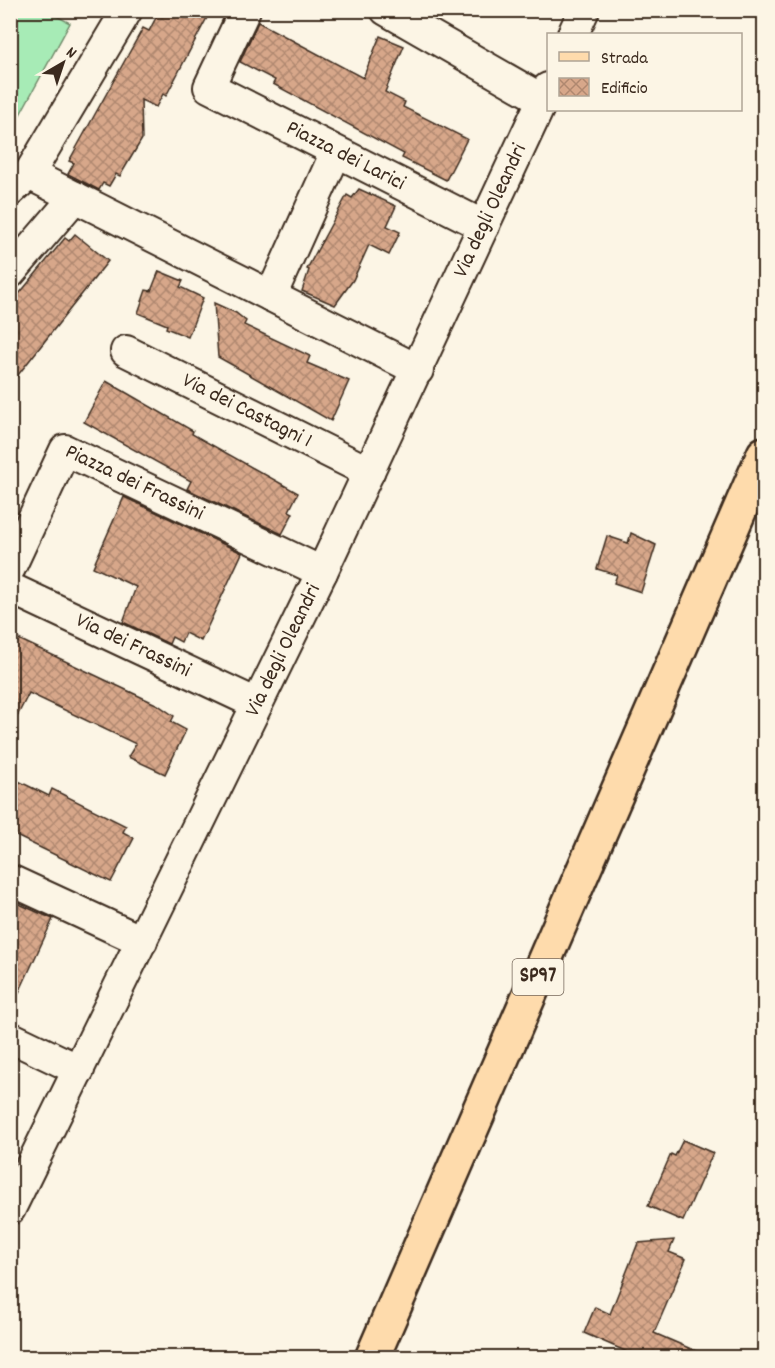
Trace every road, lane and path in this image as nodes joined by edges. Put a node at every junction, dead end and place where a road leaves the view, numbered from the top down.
1 (127, 10) edge
2 (245, 10) edge
3 (386, 10) edge
4 (584, 10) edge
5 (573, 33) edge
6 (546, 94) edge
7 (336, 152) junction
8 (20, 183) edge
9 (75, 197) junction
10 (484, 226) junction
11 (10, 273) edge
12 (271, 296) junction
13 (126, 351) dead end
14 (418, 370) junction
15 (765, 454) edge
16 (369, 472) junction
17 (10, 568) edge
18 (322, 572) junction
19 (10, 588) edge
20 (257, 704) junction
21 (10, 880) edge
22 (142, 941) junction
23 (10, 1037) edge
24 (79, 1070) junction
25 (10, 1209) edge
26 (372, 1358) edge

1 - 8 street
2 - 7 street, Piazza dei Larici
3 - 6 street
4 - 5 street
6 - 10 street, Via degli Oleandri
7 - 10 street, Piazza dei Larici
7 - 12 street
8 - 9 street
9 - 11 street
9 - 12 street
10 - 14 street, Via degli Oleandri
12 - 14 street
13 - 16 street, Via dei Castagni 1
14 - 16 street, Via degli Oleandri
15 - 26 main road, SP97
16 - 18 street, Via degli Oleandri
17 - 18 street, Piazza dei Frassini
18 - 20 street, Via degli Oleandri
19 - 20 street, Via dei Frassini
20 - 22 street, Via degli Oleandri
21 - 22 street
22 - 24 street, Via degli Oleandri
23 - 24 street
24 - 25 street, Via degli Oleandri

